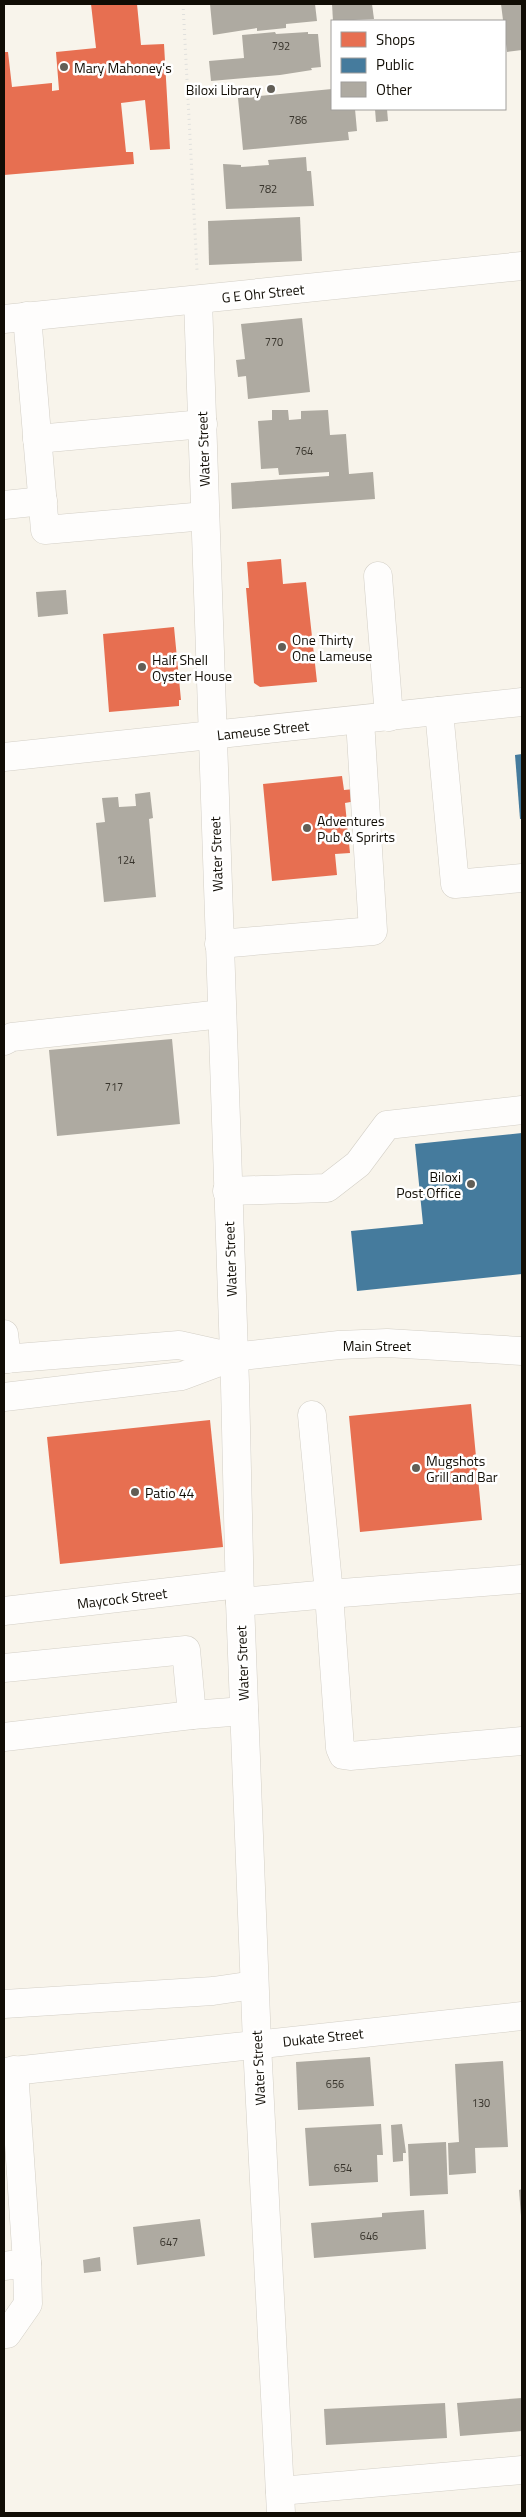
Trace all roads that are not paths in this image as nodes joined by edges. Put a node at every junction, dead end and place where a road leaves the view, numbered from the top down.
1 (522, 266) edge
2 (198, 300) junction
3 (15, 318) edge
4 (202, 424) junction
5 (37, 439) junction
6 (43, 502) junction
7 (4, 505) edge
8 (205, 516) junction
9 (378, 576) dead end
10 (522, 702) edge
11 (439, 711) junction
12 (389, 717) junction
13 (360, 720) junction
14 (212, 736) junction
15 (4, 757) edge
16 (522, 878) edge
17 (219, 944) junction
18 (222, 1014) junction
19 (4, 1041) edge
20 (522, 1110) edge
21 (227, 1191) junction
22 (5, 1351) edge
23 (522, 1352) edge
24 (233, 1357) junction
25 (4, 1397) edge
26 (312, 1415) dead end
27 (522, 1578) edge
28 (240, 1593) junction
29 (329, 1594) junction
30 (4, 1611) edge
31 (4, 1668) edge
32 (244, 1711) junction
33 (192, 1715) junction
34 (4, 1737) edge
35 (522, 1741) edge
36 (254, 1985) junction
37 (4, 2004) edge
38 (522, 2016) edge
39 (257, 2044) junction
40 (9, 2071) edge
41 (15, 2264) edge
42 (4, 2334) edge
43 (522, 2470) edge
44 (281, 2502) edge

1 - 2 street, G E Ohr Street
2 - 3 street, G E Ohr Street
2 - 4 street, Water Street
3 - 5 street
4 - 5 street
4 - 8 street, Water Street
5 - 6 street
6 - 7 street
6 - 8 street
8 - 14 street, Water Street
9 - 12 street
10 - 11 street, Lameuse Street
11 - 12 street, Lameuse Street
11 - 16 street
12 - 13 street, Lameuse Street
13 - 14 street, Lameuse Street
13 - 17 street
14 - 15 street, Lameuse Street
14 - 17 street, Water Street
17 - 18 street, Water Street
18 - 19 street
18 - 21 street, Water Street
20 - 21 street
21 - 24 street, Water Street
22 - 24 street, Main Street
23 - 24 street, Main Street
24 - 25 street, Main Street
24 - 28 street, Water Street
26 - 29 street
27 - 29 street, Maycock Street
28 - 29 street, Maycock Street
28 - 30 street, Maycock Street
28 - 32 street, Water Street
29 - 35 street
31 - 33 street
32 - 33 street
32 - 36 street, Water Street
33 - 34 street
36 - 37 street
36 - 39 street, Water Street
38 - 39 street, Dukate Street
39 - 40 street, Dukate Street
39 - 44 street, Water Street
40 - 41 street
41 - 42 street
43 - 44 street

